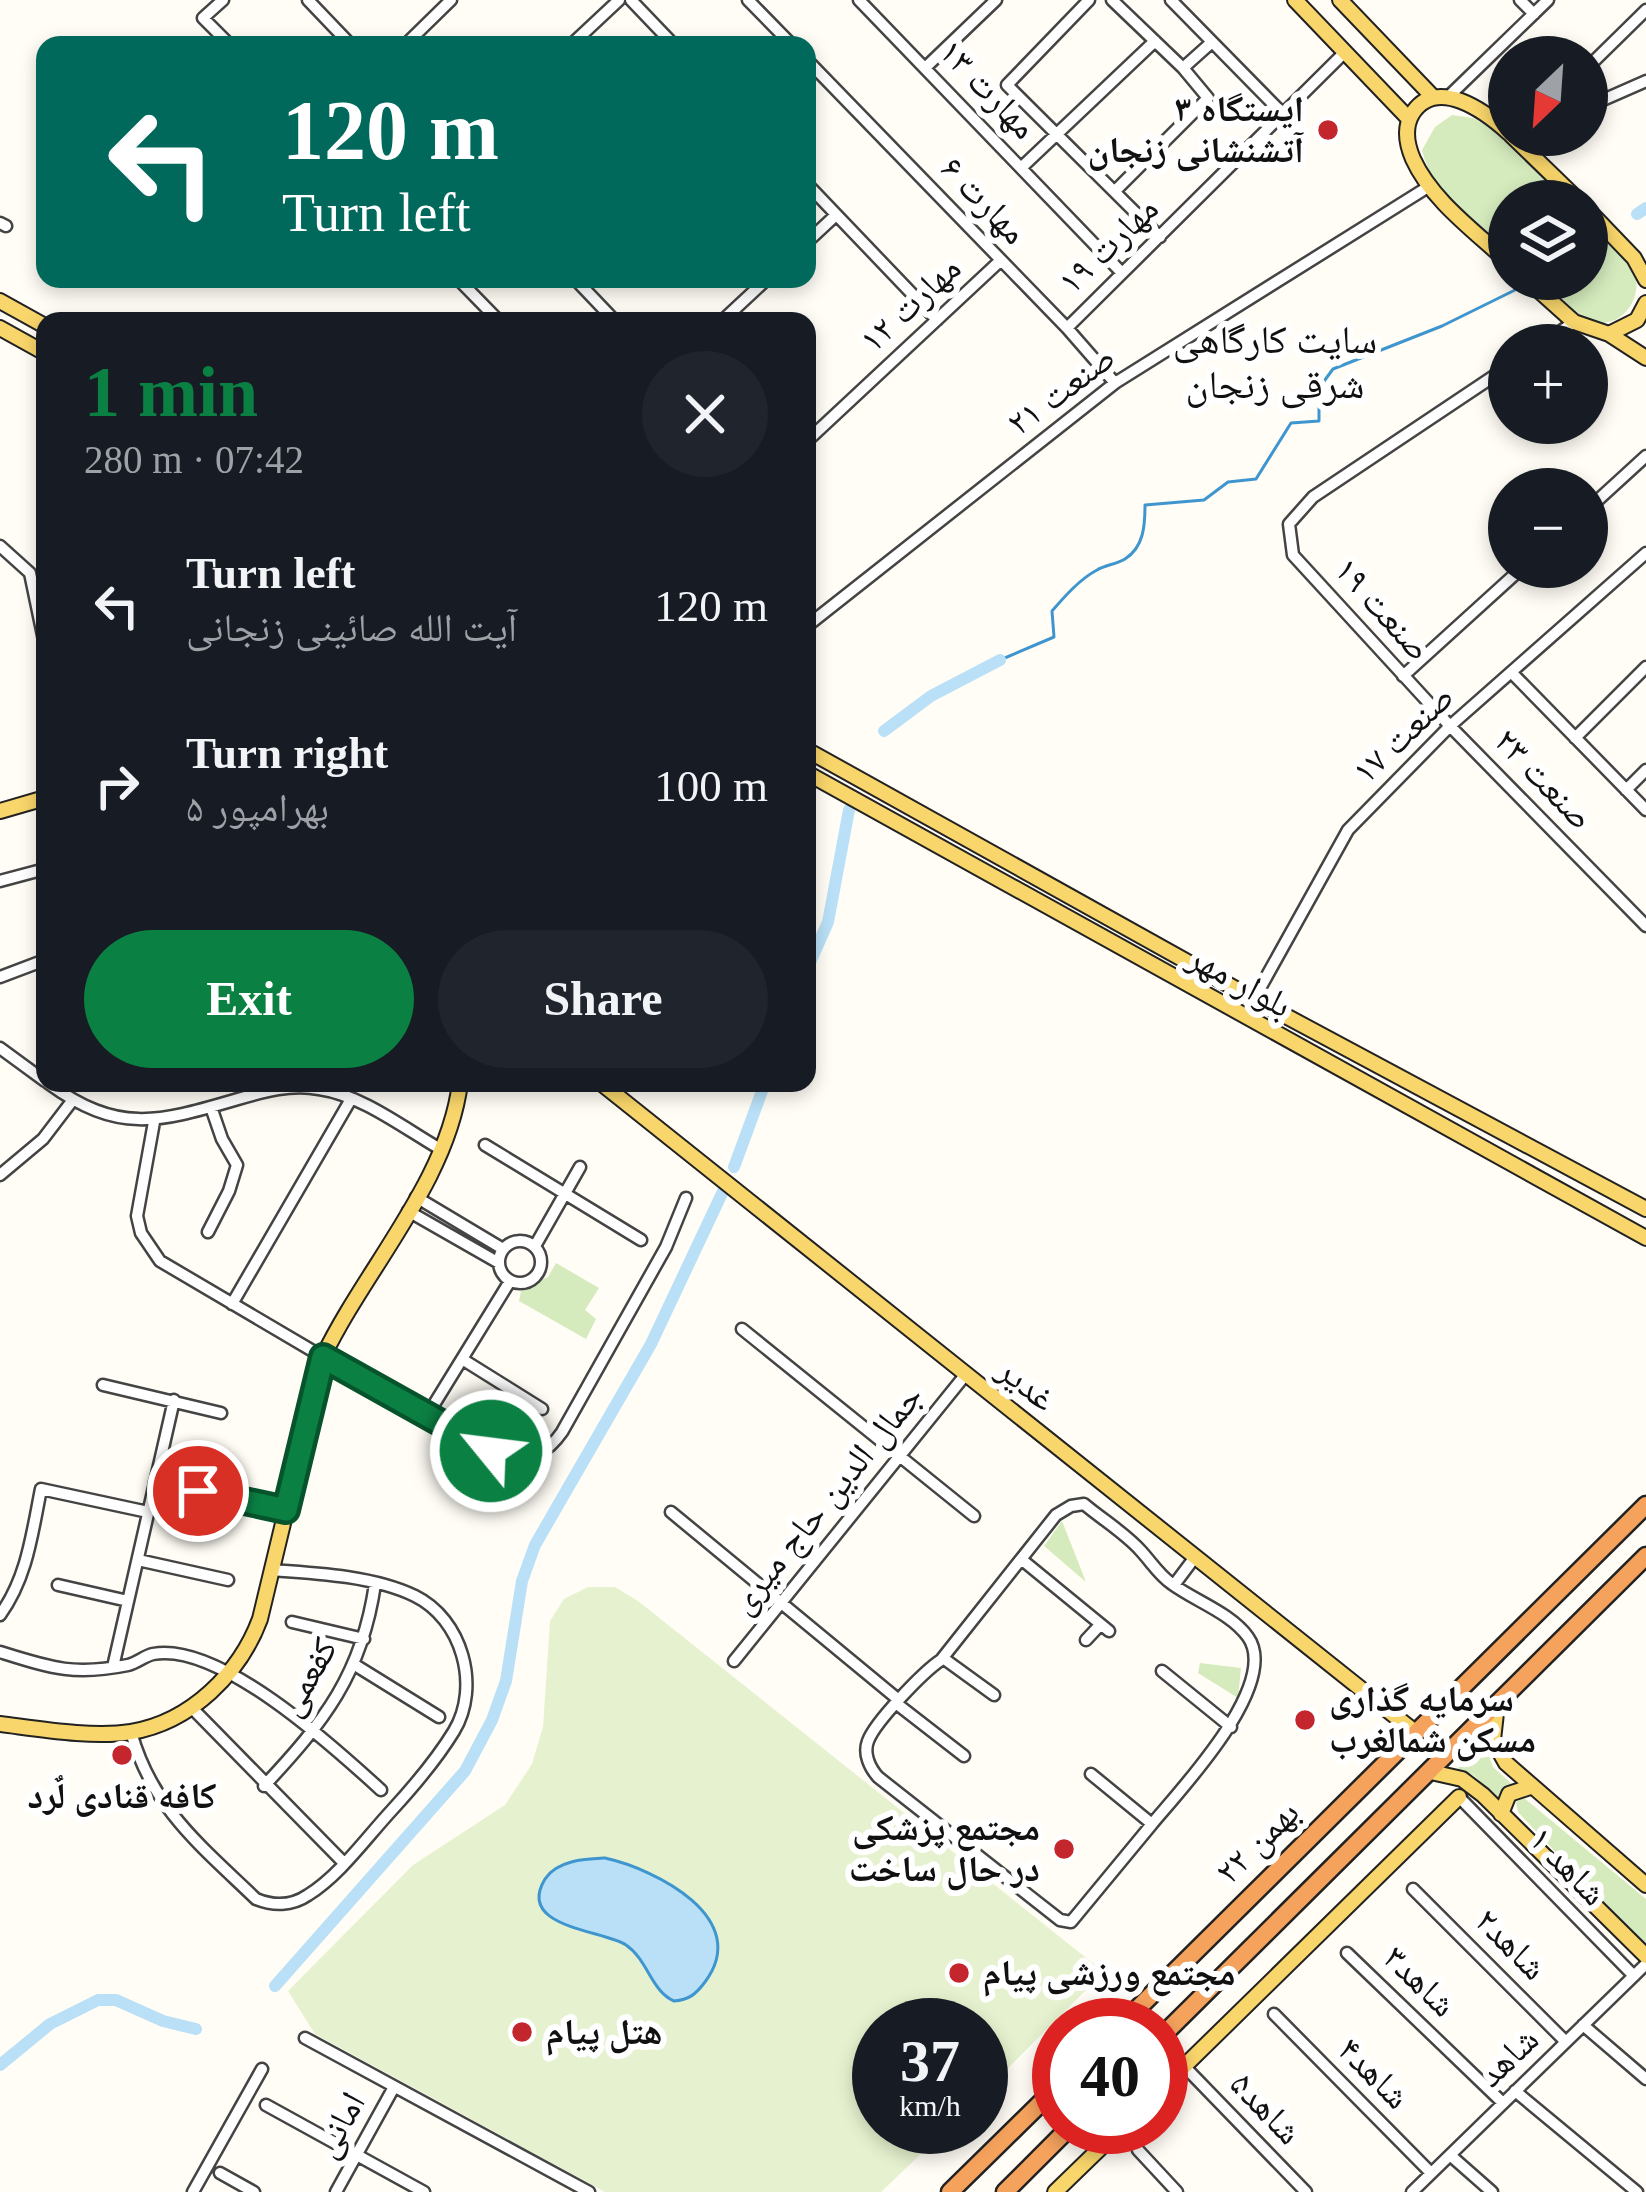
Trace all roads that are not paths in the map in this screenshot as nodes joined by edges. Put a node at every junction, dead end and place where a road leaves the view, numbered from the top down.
1 (223, 0) edge
2 (308, 0) edge
3 (451, 0) edge
4 (619, 0) edge
5 (631, 0) edge
6 (748, 0) edge
7 (859, 0) edge
8 (996, 0) edge
9 (1090, 0) edge
10 (1112, 0) edge
11 (1171, 0) edge
12 (1294, 0) edge
13 (1340, 0) edge
14 (1520, 0) edge
15 (1548, 0) edge
16 (1646, 10) edge
17 (1534, 14) junction
18 (221, 36) edge
19 (342, 36) edge
20 (414, 36) edge
21 (581, 36) edge
22 (665, 36) edge
23 (783, 36) edge
24 (1155, 41) junction
25 (1213, 42) junction
26 (1608, 47) edge
27 (1346, 52) junction
28 (925, 68) junction
29 (1184, 68) junction
30 (816, 69) edge
31 (1646, 81) edge
32 (1441, 97) junction
33 (1608, 98) edge
34 (1283, 114) junction
35 (1488, 116) edge
36 (1409, 119) junction
37 (1057, 136) junction
38 (1535, 156) edge
39 (1022, 167) junction
40 (1559, 180) edge
41 (1428, 187) junction
42 (1115, 190) junction
43 (816, 194) edge
44 (836, 215) junction
45 (1608, 233) edge
46 (816, 234) edge
47 (1160, 237) junction
48 (1488, 243) edge
49 (1001, 260) junction
50 (1122, 273) junction
51 (1645, 274) edge
52 (467, 288) edge
53 (584, 288) edge
54 (757, 288) edge
55 (1549, 300) edge
56 (0, 301) edge
57 (1646, 303) edge
58 (491, 312) edge
59 (606, 312) edge
60 (732, 312) edge
61 (937, 320) junction
62 (36, 321) edge
63 (1574, 322) junction
64 (1571, 324) edge
65 (0, 328) edge
66 (1067, 328) junction
67 (1610, 334) junction
68 (36, 348) edge
69 (1646, 358) edge
70 (1488, 380) edge
71 (1115, 383) junction
72 (816, 433) edge
73 (1646, 456) edge
74 (1608, 491) edge
75 (0, 546) edge
76 (1646, 553) edge
77 (1500, 588) edge
78 (36, 604) edge
79 (816, 619) edge
80 (1646, 667) edge
81 (1512, 673) junction
82 (1403, 676) junction
83 (1450, 726) junction
84 (1576, 738) junction
85 (816, 755) edge
86 (1646, 770) edge
87 (816, 778) edge
88 (1626, 790) junction
89 (893, 798) junction
90 (36, 801) edge
91 (1646, 810) edge
92 (0, 811) edge
93 (882, 815) junction
94 (36, 874) edge
95 (0, 881) edge
96 (1646, 926) edge
97 (36, 964) edge
98 (0, 977) edge
99 (1254, 999) junction
100 (0, 1048) edge
101 (36, 1070) edge
102 (62, 1092) edge
103 (263, 1092) edge
104 (337, 1092) edge
105 (458, 1092) edge
106 (612, 1092) edge
107 (351, 1099) junction
108 (72, 1101) junction
109 (211, 1107) junction
110 (154, 1121) junction
111 (484, 1145) dead end
112 (442, 1150) junction
113 (580, 1167) dead end
114 (0, 1175) edge
115 (566, 1192) junction
116 (686, 1198) dead end
117 (412, 1204) junction
118 (1646, 1209) edge
119 (208, 1232) dead end
120 (1646, 1238) edge
121 (640, 1240) dead end
122 (535, 1246) junction
123 (503, 1249) junction
124 (499, 1263) junction
125 (509, 1280) junction
126 (232, 1304) junction
127 (742, 1329) dead end
128 (323, 1357) junction
129 (462, 1359) junction
130 (966, 1374) junction
131 (103, 1385) dead end
132 (174, 1400) junction
133 (433, 1406) dead end
134 (542, 1409) dead end
135 (220, 1413) dead end
136 (900, 1455) junction
137 (155, 1482) junction
138 (1646, 1505) edge
139 (286, 1510) junction
140 (148, 1512) junction
141 (671, 1512) dead end
142 (974, 1516) dead end
143 (1646, 1556) edge
144 (1195, 1557) junction
145 (1021, 1559) junction
146 (138, 1560) junction
147 (271, 1570) junction
148 (228, 1580) dead end
149 (58, 1585) dead end
150 (375, 1585) junction
151 (1174, 1586) junction
152 (128, 1600) junction
153 (781, 1603) junction
154 (0, 1615) edge
155 (292, 1622) dead end
156 (364, 1639) junction
157 (1087, 1640) dead end
158 (0, 1652) edge
159 (943, 1658) junction
160 (734, 1661) dead end
161 (355, 1665) junction
162 (113, 1666) junction
163 (1162, 1672) dead end
164 (230, 1673) junction
165 (994, 1696) dead end
166 (895, 1700) junction
167 (1497, 1704) junction
168 (191, 1707) junction
169 (439, 1718) dead end
170 (0, 1724) edge
171 (1231, 1727) junction
172 (316, 1730) junction
173 (131, 1732) junction
174 (1415, 1732) junction
175 (964, 1756) dead end
176 (1431, 1772) junction
177 (1091, 1774) dead end
178 (264, 1786) junction
179 (1530, 1787) junction
180 (381, 1790) dead end
181 (1459, 1797) joint
182 (1501, 1814) junction
183 (1152, 1824) junction
184 (343, 1862) junction
185 (1646, 1885) edge
186 (1412, 1889) dead end
187 (1347, 1953) dead end
188 (1646, 1960) edge
189 (1186, 1961) junction
190 (1634, 1976) junction
191 (1218, 1981) junction
192 (1148, 1998) edge
193 (1188, 2010) edge
194 (1274, 2014) dead end
195 (1583, 2025) junction
196 (305, 2038) dead end
197 (1566, 2042) junction
198 (1188, 2062) edge
199 (262, 2069) dead end
200 (1188, 2070) edge
201 (1646, 2079) edge
202 (394, 2087) junction
203 (1515, 2091) junction
204 (1503, 2103) junction
205 (266, 2105) dead end
206 (1032, 2112) edge
207 (1047, 2154) edge
208 (1094, 2154) edge
209 (1142, 2154) edge
210 (356, 2155) junction
211 (1450, 2155) junction
212 (220, 2173) dead end
213 (1431, 2173) junction
214 (1017, 2188) edge
215 (194, 2192) edge
216 (254, 2192) edge
217 (336, 2192) edge
218 (424, 2192) edge
219 (589, 2192) edge
220 (950, 2192) edge
221 (1055, 2192) edge
222 (1177, 2192) edge
223 (1306, 2192) edge
224 (1412, 2192) edge
225 (1492, 2192) edge
226 (1637, 2192) edge

1 - 18 street
2 - 19 street
3 - 20 street
4 - 21 street
5 - 22 street
6 - 23 street
7 - 28 street, مهارت ۱۳
8 - 28 street
9 - 37 street
10 - 24 street
11 - 25 street
12 - 27 main road
13 - 32 main road
14 - 17 street
15 - 17 street
16 - 26 street
17 - 32 street
24 - 29 street
24 - 37 street
25 - 29 street
25 - 34 street
27 - 34 street, مهارت ۱۹
27 - 36 main road
28 - 39 street, مهارت ۱۳
29 - 42 street
30 - 49 street, مهارت ۶
31 - 33 street
32 - 35 main road
32 - 36 main road
34 - 47 street, مهارت ۱۹
36 - 41 main road
37 - 39 street
37 - 42 street
38 - 40 main road
39 - 50 street, مهارت ۱۳
41 - 48 main road
41 - 71 street, صنعت ۲۱
42 - 47 street
43 - 44 street
44 - 46 street
44 - 61 street
45 - 51 main road
47 - 50 street, مهارت ۱۹
49 - 61 street, مهارت ۱۲
49 - 66 street, مهارت ۶
50 - 66 street, مهارت ۱۹
52 - 58 street
53 - 59 street
54 - 60 street
55 - 63 main road
56 - 62 main road
57 - 67 main road
61 - 72 street, مهارت ۱۲
63 - 64 street
63 - 67 main road
65 - 68 main road
66 - 71 street, مهارت ۶
67 - 69 main road
70 - 82 street, صنعت ۱۹
71 - 79 street, صنعت ۲۱
73 - 74 street
75 - 78 street
76 - 81 street, صنعت ۱۷
77 - 82 street
80 - 84 street
81 - 83 street, صنعت ۱۷
81 - 84 street
82 - 83 street, صنعت ۱۹
83 - 96 street, صنعت ۲۳
83 - 99 street, صنعت ۱۷
84 - 88 street
85 - 89 main road, بلوار مهر
86 - 88 street
87 - 93 main road, بلوار مهر
88 - 91 street
89 - 93 main road
89 - 99 main road, بلوار مهر
90 - 92 main road
93 - 120 main road, بلوار مهر
94 - 95 street
97 - 98 street
99 - 118 main road, بلوار مهر
100 - 101 street
102 - 108 street
103 - 109 street
104 - 107 street
105 - 112 main road
106 - 130 main road, غدیر
107 - 112 street
107 - 126 street
108 - 110 street
108 - 114 street
109 - 110 street
109 - 119 street
110 - 126 street
111 - 115 street
112 - 117 main road
113 - 115 street
115 - 121 street
115 - 122 street
116 - 128 street
117 - 123 street
117 - 124 street
117 - 128 main road
122 - 123 street
122 - 125 street
123 - 124 street
124 - 125 street
125 - 129 street
126 - 128 street
127 - 136 street
128 - 139 main road
129 - 133 street
129 - 134 street
130 - 136 street, جمال الدین حاج میری
130 - 144 main road, غدیر
131 - 132 street
132 - 135 street
132 - 137 street
136 - 142 street
136 - 153 street, جمال الدین حاج میری
137 - 139 street
137 - 140 street
138 - 174 highway, ۲۲ بهمن
139 - 147 main road
140 - 146 street
140 - 154 street
141 - 153 street
143 - 167 highway, ۲۲ بهمن
144 - 151 street
144 - 174 main road, غدیر
145 - 151 street
145 - 157 street
145 - 159 street
146 - 148 street
146 - 152 street
147 - 150 street
147 - 164 main road
149 - 152 street
150 - 156 street, کفعمی
150 - 184 street
151 - 171 street
152 - 162 street
153 - 160 street, جمال الدین حاج میری
153 - 166 street
155 - 156 street
156 - 161 street, کفعمی
158 - 162 street
159 - 165 street
159 - 166 street
161 - 169 street
161 - 172 street, کفعمی
162 - 164 street
163 - 171 street
164 - 168 main road
164 - 172 street
166 - 175 street
166 - 183 street
167 - 176 highway, ۲۲ بهمن
167 - 179 main road
168 - 173 main road
168 - 178 street
170 - 173 main road
171 - 183 street
172 - 178 street, کفعمی
172 - 180 street
173 - 184 street
174 - 189 highway, ۲۲ بهمن
176 - 182 main road
176 - 191 highway, ۲۲ بهمن
177 - 183 street
178 - 184 street
179 - 182 main road
179 - 185 main road
181 - 190 street, شاهد ۱
181 - 198 main road
182 - 188 main road
186 - 197 street, شاهد۲
187 - 204 street, شاهد۳
188 - 190 street, شاهد
189 - 191 highway
189 - 192 highway, ۲۲ بهمن
190 - 195 street, شاهد
191 - 193 highway, ۲۲ بهمن
194 - 213 street, شاهد۴
195 - 197 street, شاهد
195 - 201 street
196 - 202 street
197 - 203 street, شاهد
199 - 215 street
200 - 223 street, شاهد۵
202 - 210 street, امانی
202 - 219 street
203 - 204 street, شاهد
203 - 226 street
204 - 211 street, شاهد
205 - 210 street
206 - 220 highway
207 - 214 highway
208 - 221 main road
209 - 222 street
210 - 217 street, امانی
210 - 218 street
211 - 213 street, شاهد
211 - 225 street
212 - 216 street
213 - 224 street, شاهد

